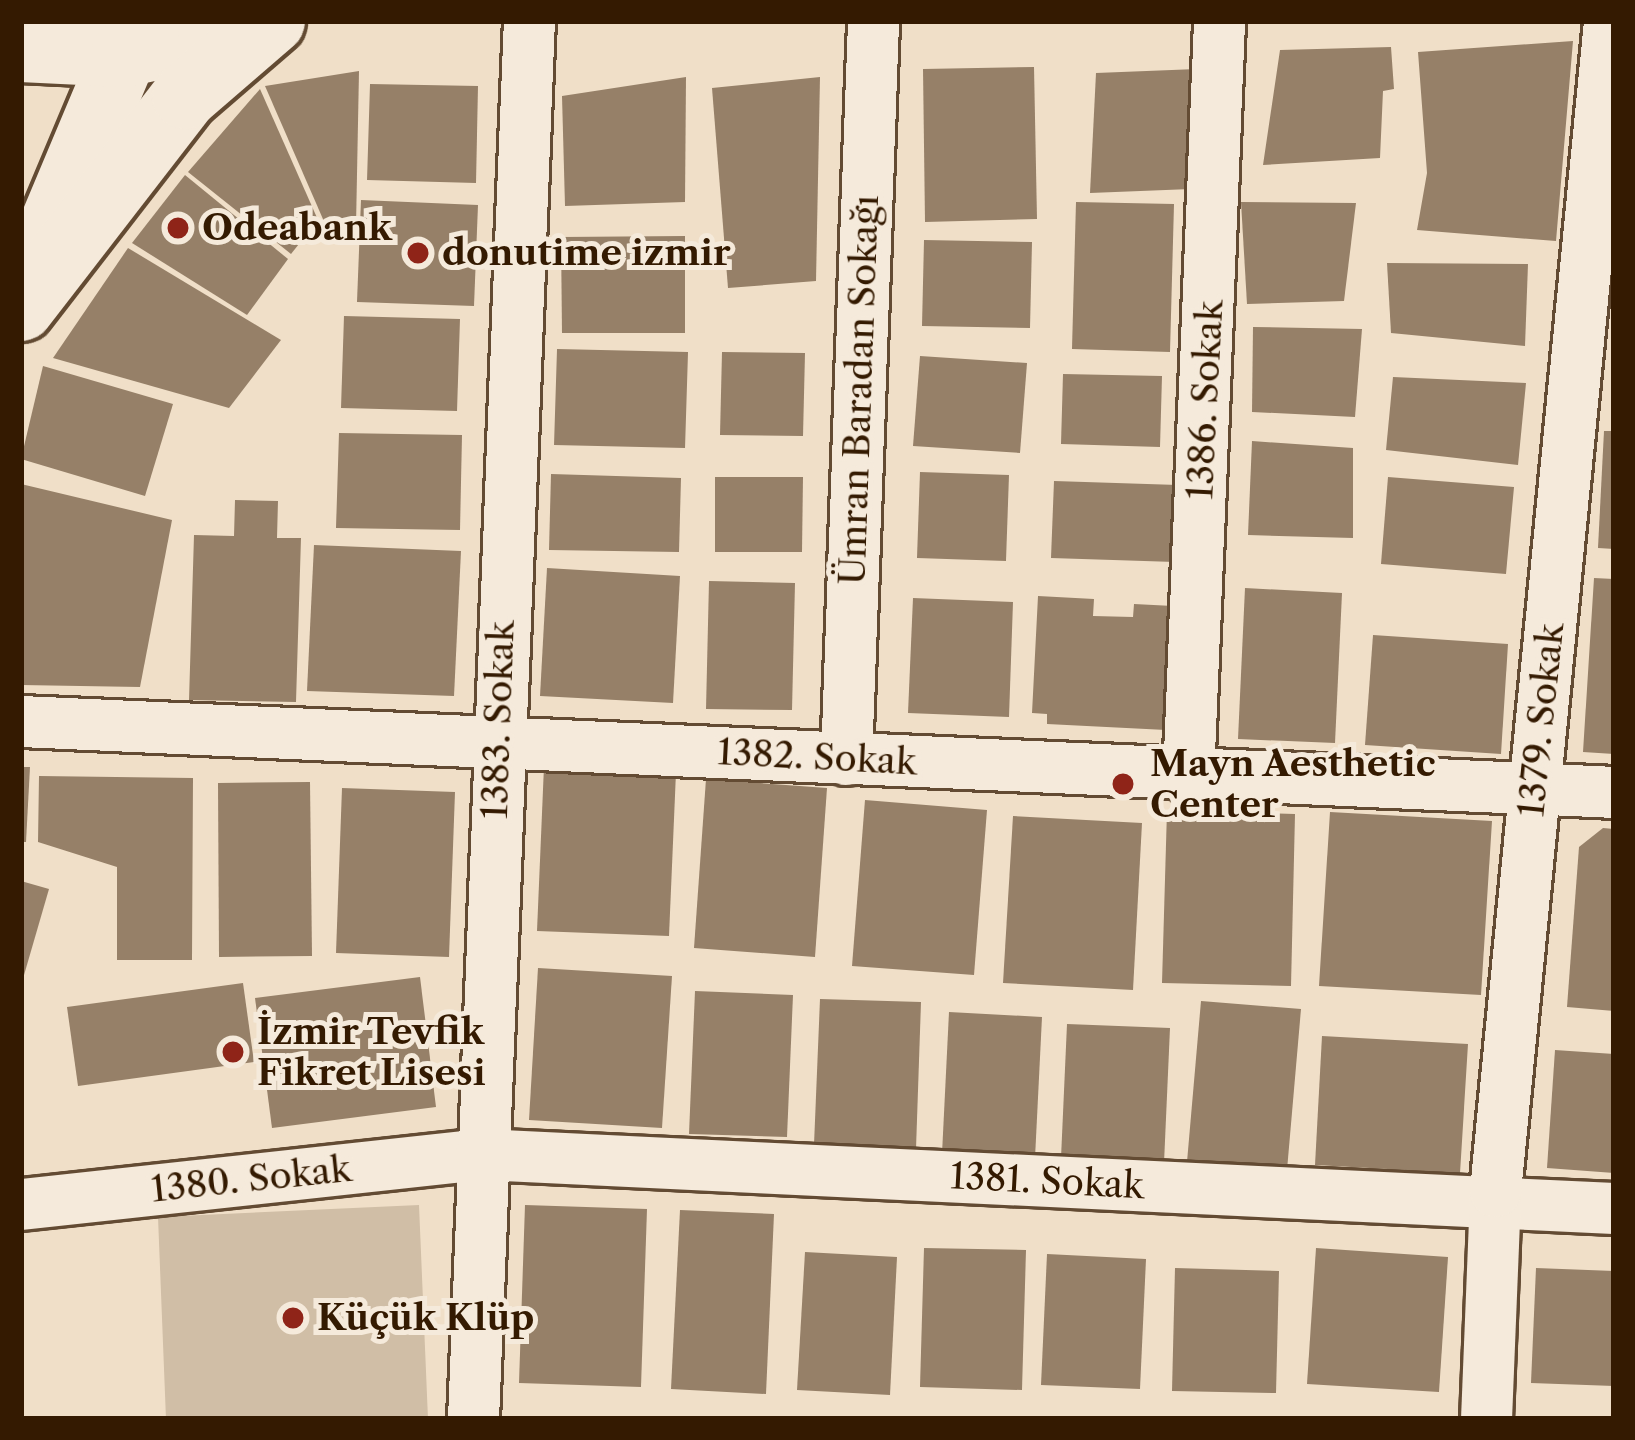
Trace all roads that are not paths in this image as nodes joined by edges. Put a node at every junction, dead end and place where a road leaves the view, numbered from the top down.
1 (232, 21) edge
2 (272, 21) edge
3 (529, 21) edge
4 (873, 21) edge
5 (1219, 21) edge
6 (1609, 21) edge
7 (127, 37) edge
8 (21, 49) edge
9 (21, 303) edge
10 (21, 721) edge
11 (497, 737) junction
12 (846, 759) junction
13 (1188, 778) junction
14 (1533, 788) junction
15 (1614, 792) edge
16 (481, 1154) junction
17 (21, 1204) edge
18 (1494, 1207) junction
19 (1614, 1208) edge
20 (473, 1419) edge
21 (1486, 1419) edge

1 - 7 main road
2 - 9 main road
3 - 11 street, 1383. Sokak
4 - 12 street, Ümran Baradan Sokağı
5 - 13 street, 1386. Sokak
6 - 14 street, 1379. Sokak
7 - 8 main road
7 - 9 main road
10 - 11 street, 1382. Sokak
11 - 12 street, 1382. Sokak
11 - 16 street, 1383. Sokak
12 - 13 street, 1382. Sokak
13 - 14 street, 1382. Sokak
14 - 15 street, 1382. Sokak
14 - 18 street, 1379. Sokak
16 - 17 street, 1380. Sokak
16 - 18 street, 1381. Sokak
16 - 20 street, 1383. Sokak
18 - 19 street, 1381. Sokak
18 - 21 street, 1379. Sokak

